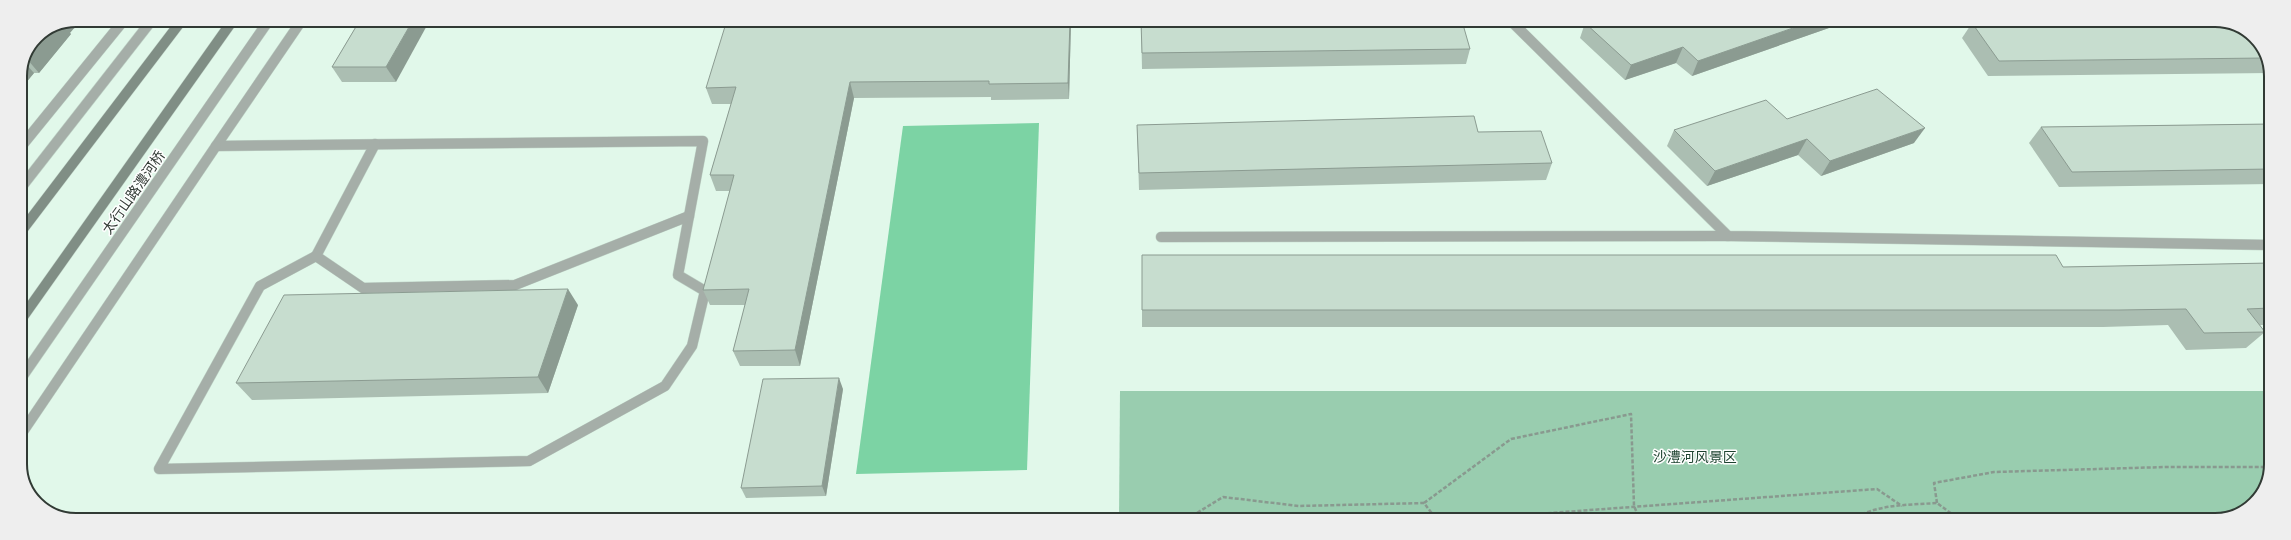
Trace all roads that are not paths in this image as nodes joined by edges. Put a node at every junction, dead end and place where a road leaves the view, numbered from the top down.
1 (118, 27) edge
2 (147, 27) edge
3 (177, 27) edge
4 (228, 27) edge
5 (264, 27) edge
6 (297, 27) edge
7 (1517, 27) edge
8 (27, 139) edge
9 (375, 144) junction
10 (216, 146) junction
11 (27, 180) edge
12 (689, 216) junction
13 (27, 224) edge
14 (1728, 236) junction
15 (1161, 237) dead end
16 (2264, 245) edge
17 (316, 256) junction
18 (27, 311) edge
19 (27, 370) edge
20 (27, 426) edge

1 - 8 street
2 - 11 street
3 - 13 main road
4 - 18 main road, 太行山路澧河桥
5 - 19 street, 太行山路澧河桥
6 - 10 street
7 - 14 street
9 - 10 street
9 - 12 street
9 - 17 street
10 - 20 street
12 - 17 street
12 - 17 street
14 - 15 street
14 - 16 street

